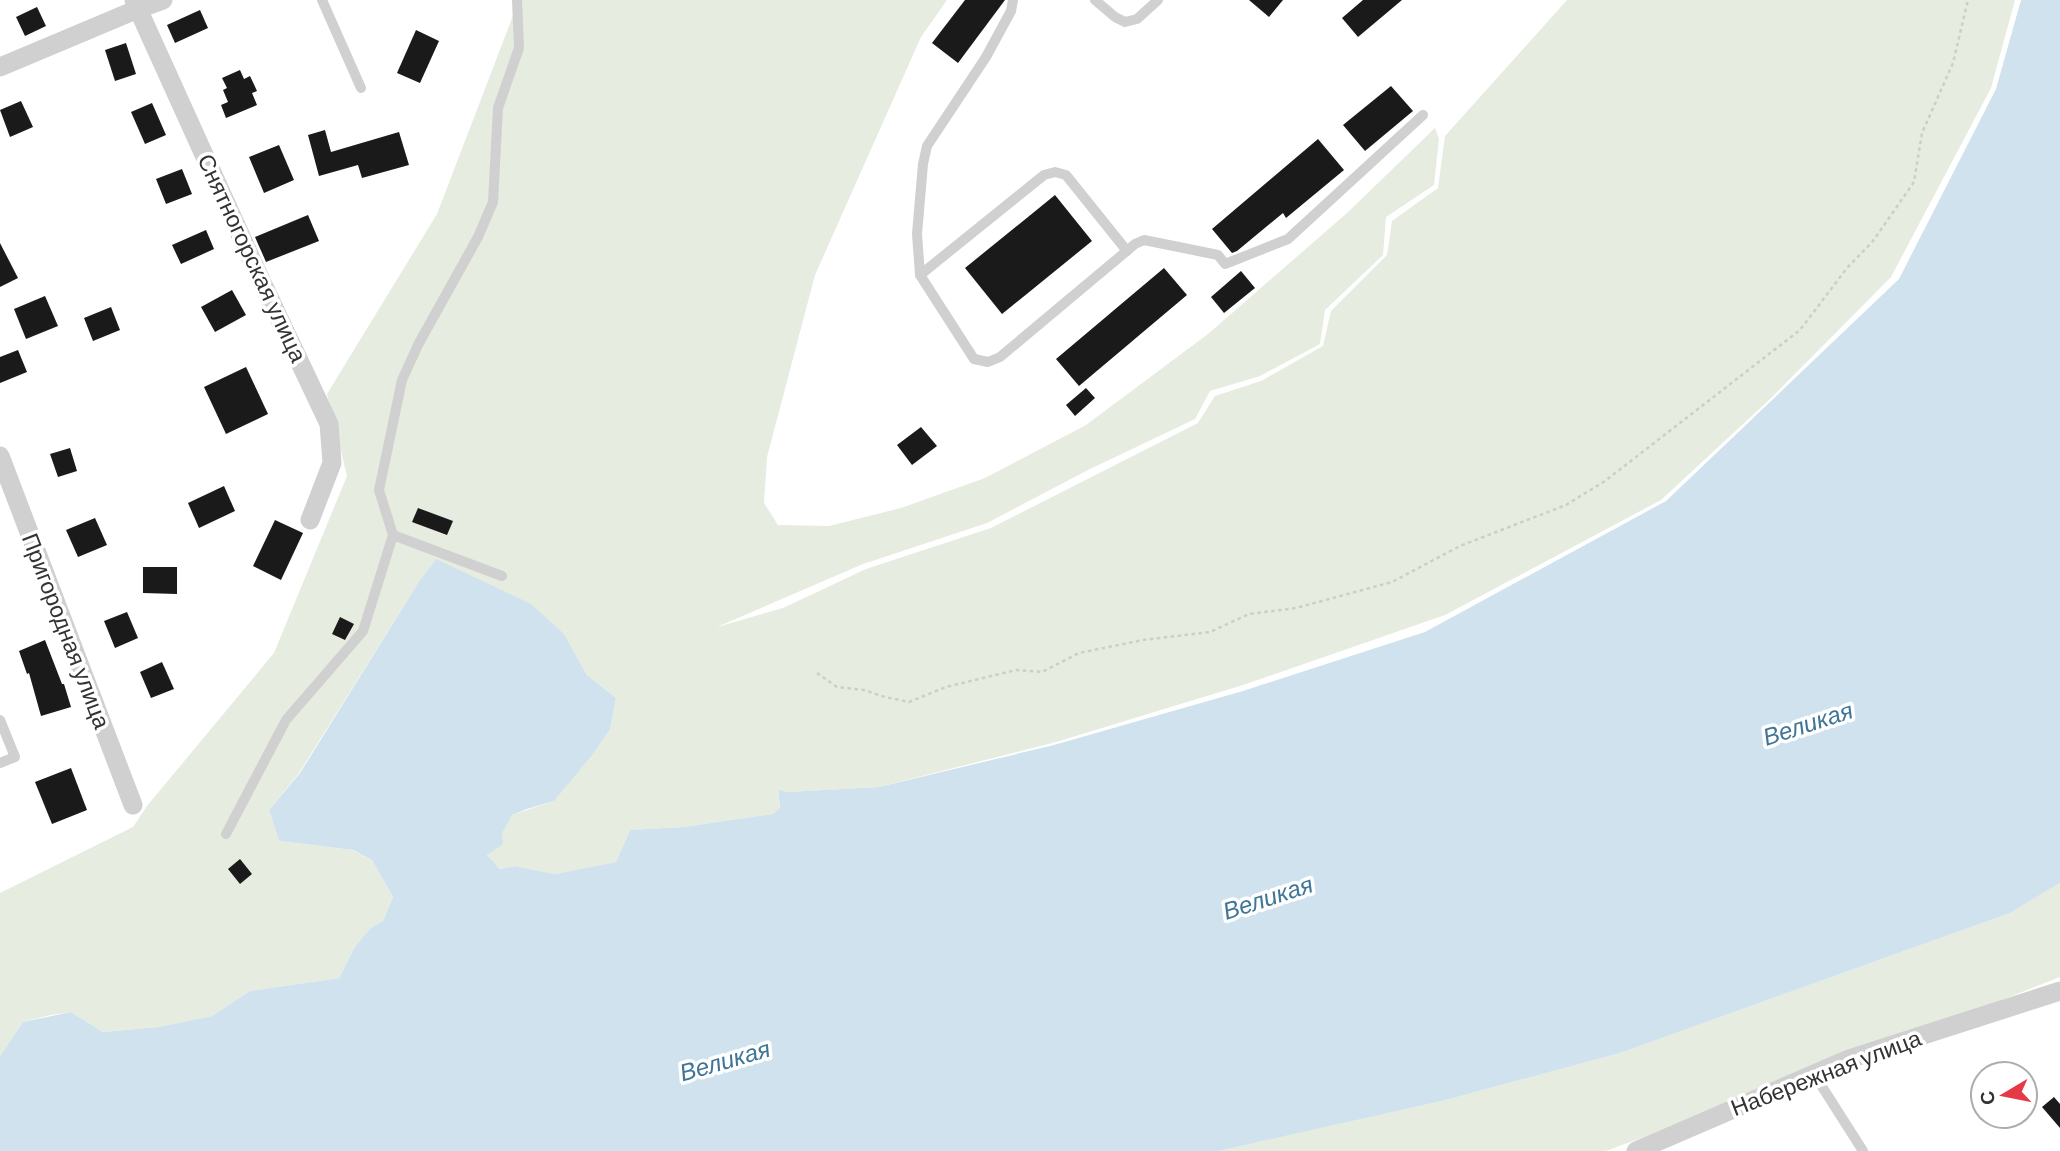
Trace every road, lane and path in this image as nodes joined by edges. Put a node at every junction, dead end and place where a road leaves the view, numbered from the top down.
1 (163, 0) edge
2 (322, 0) edge
3 (517, 0) edge
4 (1013, 0) edge
5 (1095, 0) edge
6 (1158, 0) edge
7 (1968, 0) edge
8 (136, 4) edge
9 (0, 67) edge
10 (361, 88) dead end
11 (1423, 115) dead end
12 (1127, 251) junction
13 (920, 275) junction
14 (0, 456) edge
15 (310, 520) dead end
16 (393, 535) junction
17 (502, 576) dead end
18 (817, 673) dead end
19 (0, 720) edge
20 (0, 762) edge
21 (133, 805) dead end
22 (226, 834) dead end
23 (2060, 991) edge
24 (1814, 1074) junction
25 (1636, 1151) edge
26 (1863, 1151) edge

1 - 8 street
2 - 10 lane
3 - 16 lane
4 - 13 lane
5 - 6 lane
7 - 18 path
8 - 9 street
8 - 15 street, Снятногорская улица
11 - 12 lane
12 - 13 lane
12 - 13 lane
14 - 21 street, Пригородная улица
16 - 17 lane
16 - 22 lane
19 - 20 lane
23 - 24 street, Набережная улица
24 - 25 street, Набережная улица
24 - 26 lane

